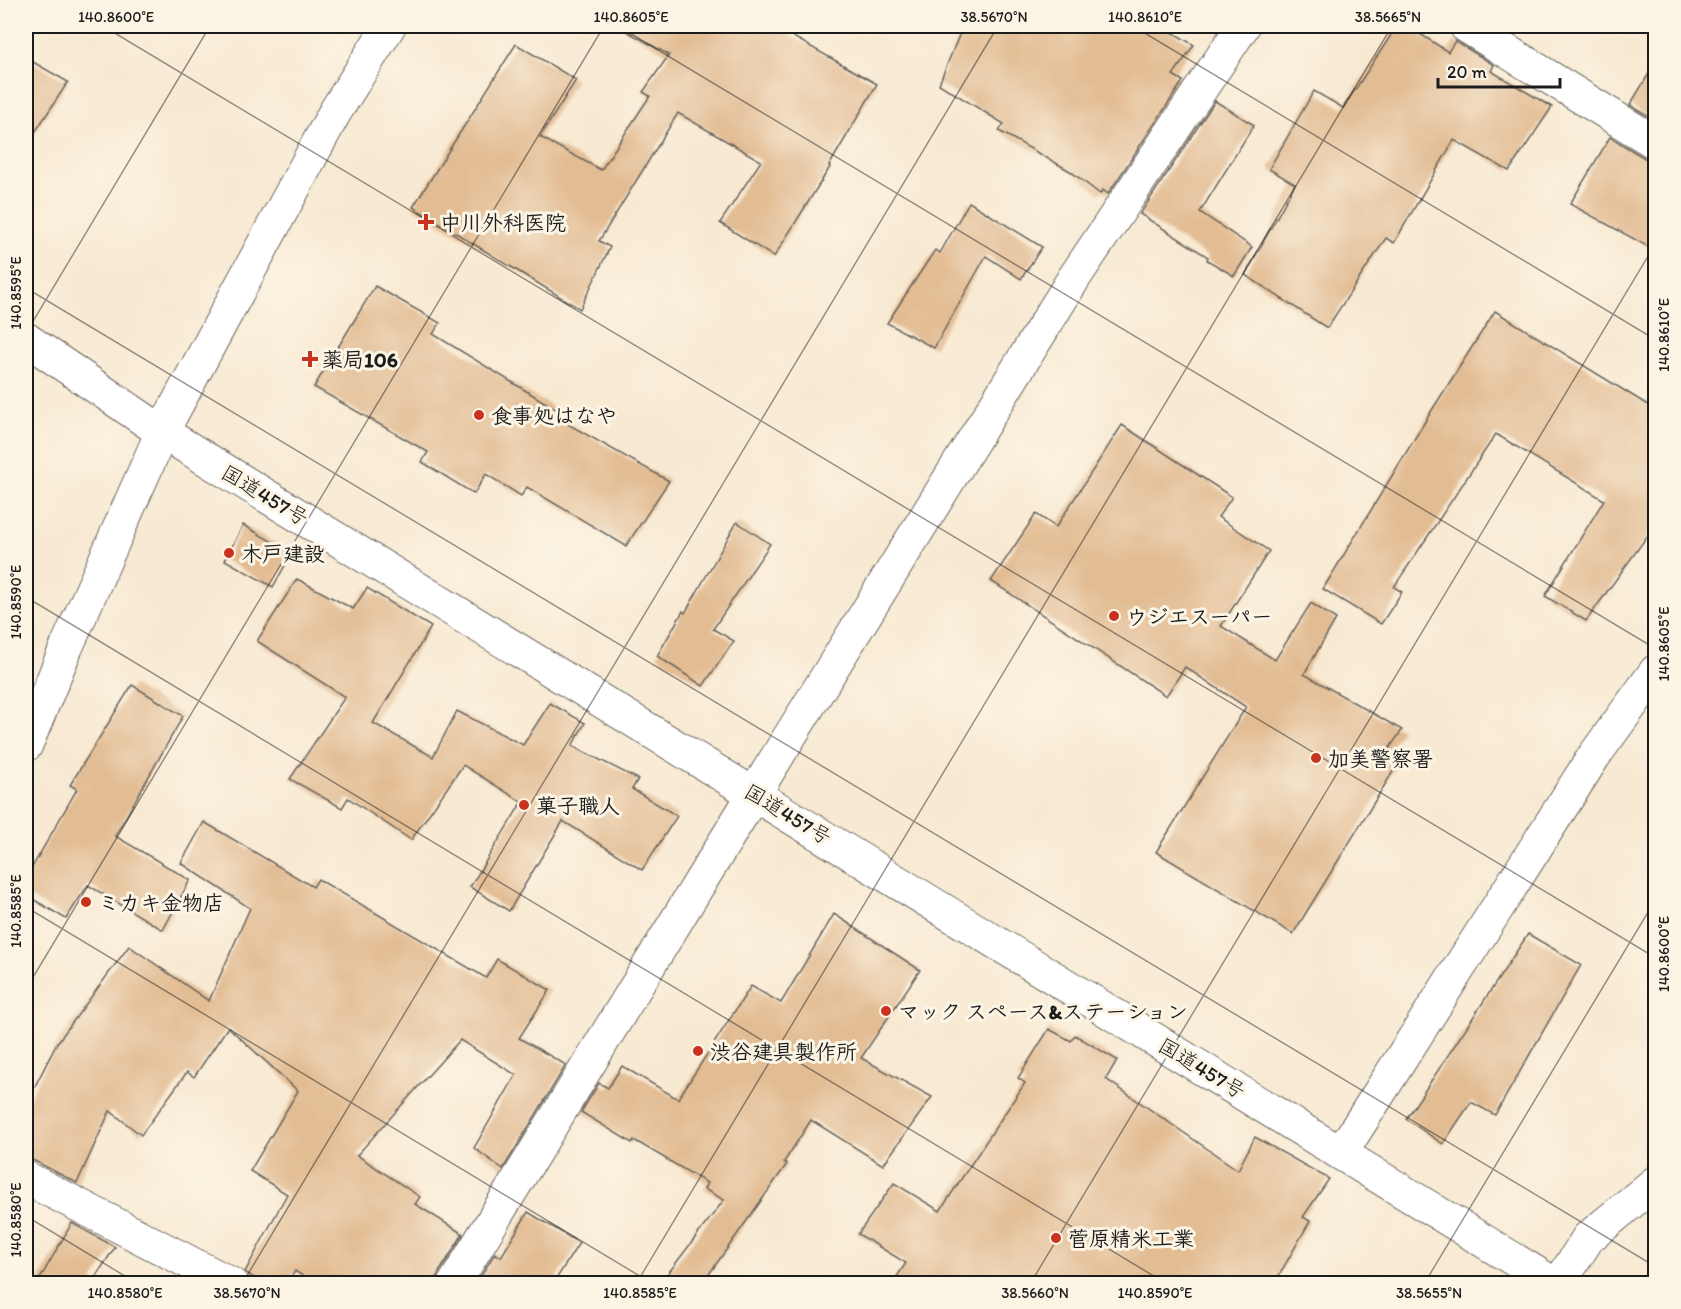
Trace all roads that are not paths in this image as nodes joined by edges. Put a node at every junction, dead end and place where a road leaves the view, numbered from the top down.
1 (389, 26) edge
2 (1243, 26) edge
3 (1466, 26) edge
4 (1656, 143) edge
5 (26, 339) edge
6 (162, 432) junction
7 (1656, 671) edge
8 (26, 745) edge
9 (754, 794) junction
10 (1341, 1153) junction
11 (26, 1178) edge
12 (1656, 1182) edge
13 (231, 1284) edge
14 (454, 1284) edge
15 (1554, 1284) edge
16 (1559, 1284) edge

1 - 6 main road
2 - 9 main road
3 - 4 main road
5 - 6 main road, 国道457号
6 - 8 main road
6 - 9 main road, 国道457号
7 - 10 main road
9 - 10 main road, 国道457号
9 - 14 main road
10 - 15 main road, 国道457号
11 - 13 main road
12 - 16 main road

